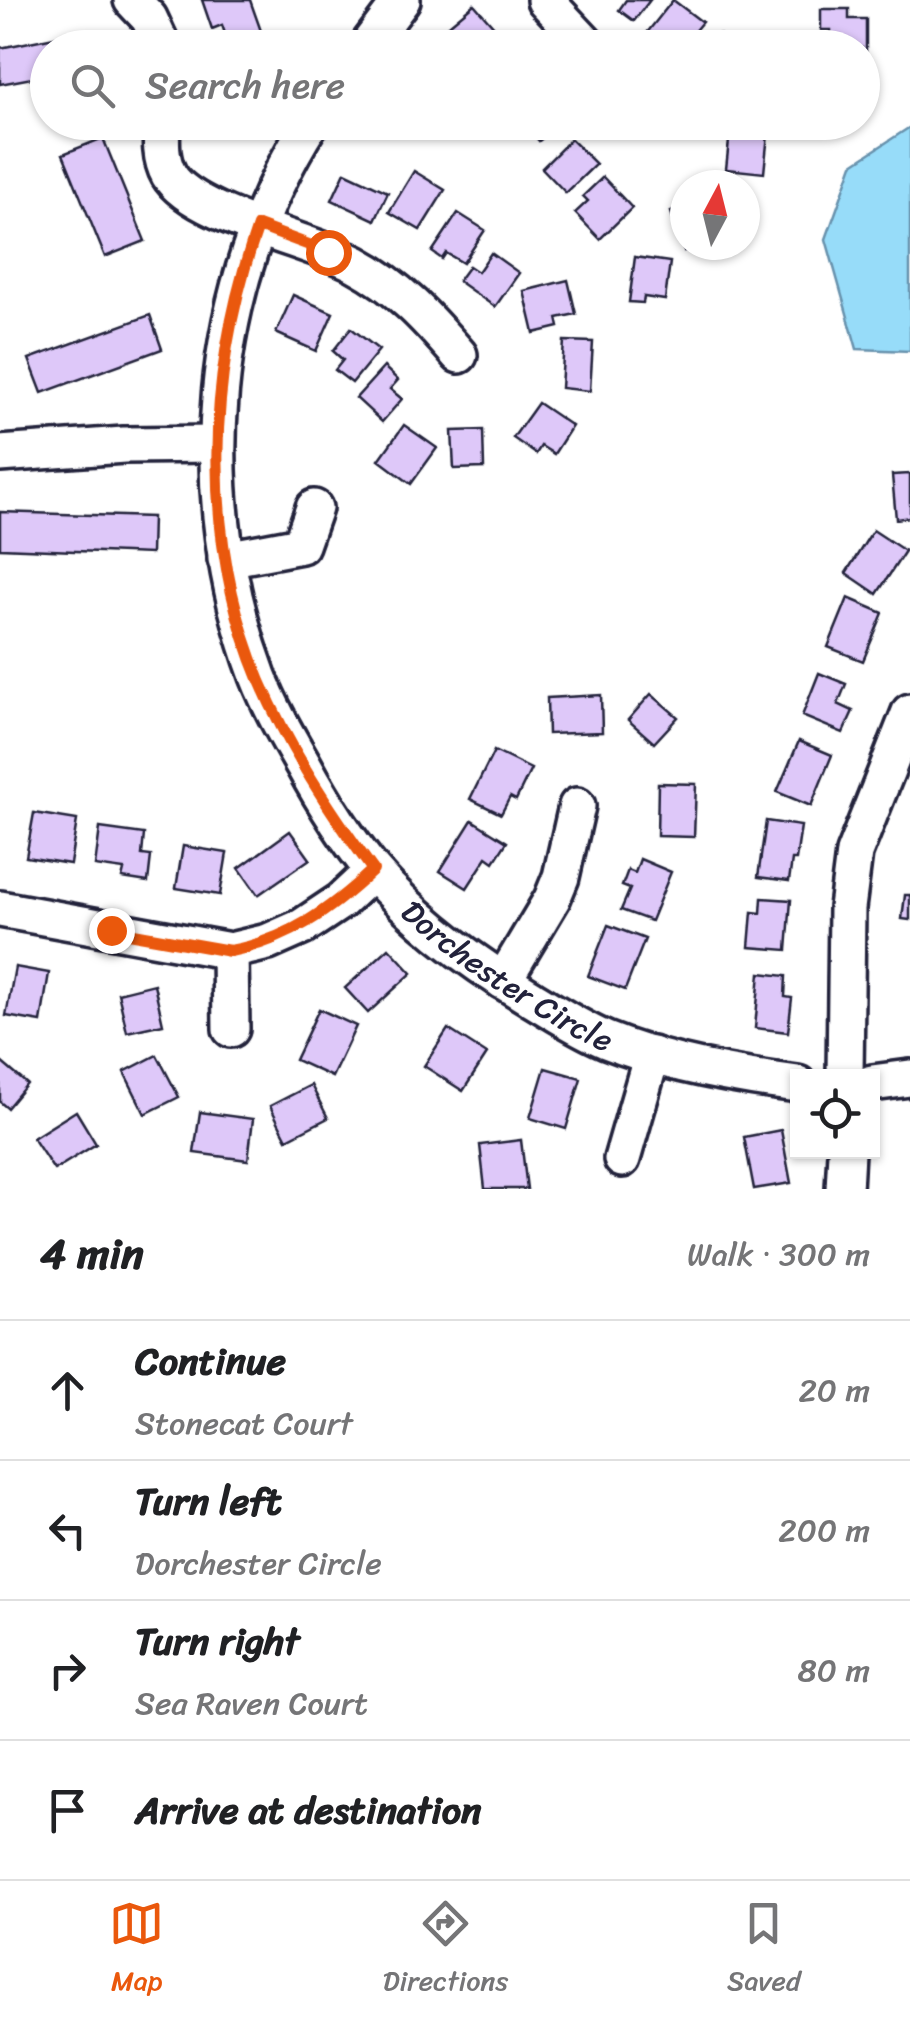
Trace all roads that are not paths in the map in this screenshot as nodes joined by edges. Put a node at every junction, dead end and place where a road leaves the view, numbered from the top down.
1 (132, 0) edge
2 (402, 0) edge
3 (546, 0) edge
4 (154, 30) edge
5 (380, 30) edge
6 (574, 30) edge
7 (160, 140) edge
8 (300, 140) edge
9 (258, 226) junction
10 (459, 356) dead end
11 (217, 444) junction
12 (0, 454) edge
13 (314, 508) dead end
14 (226, 559) junction
15 (910, 712) edge
16 (577, 806) dead end
17 (373, 870) junction
18 (0, 909) edge
19 (230, 951) junction
20 (503, 981) junction
21 (231, 1029) dead end
22 (652, 1055) junction
23 (845, 1069) edge
24 (910, 1078) edge
25 (880, 1082) edge
26 (790, 1083) edge
27 (622, 1159) dead end
28 (846, 1159) edge
29 (844, 1189) edge

1 - 4 street
2 - 5 street
3 - 6 street
7 - 9 street
8 - 9 street, Dorchester Circle
9 - 10 street
9 - 11 street, Dorchester Circle
11 - 12 street
11 - 14 street, Dorchester Circle
13 - 14 street
14 - 17 street, Dorchester Circle
15 - 23 street
16 - 20 street
17 - 19 street
17 - 20 street, Dorchester Circle
18 - 19 street
19 - 21 street
20 - 22 street, Dorchester Circle
22 - 26 street, Dorchester Circle
22 - 27 street
24 - 25 street
28 - 29 street

